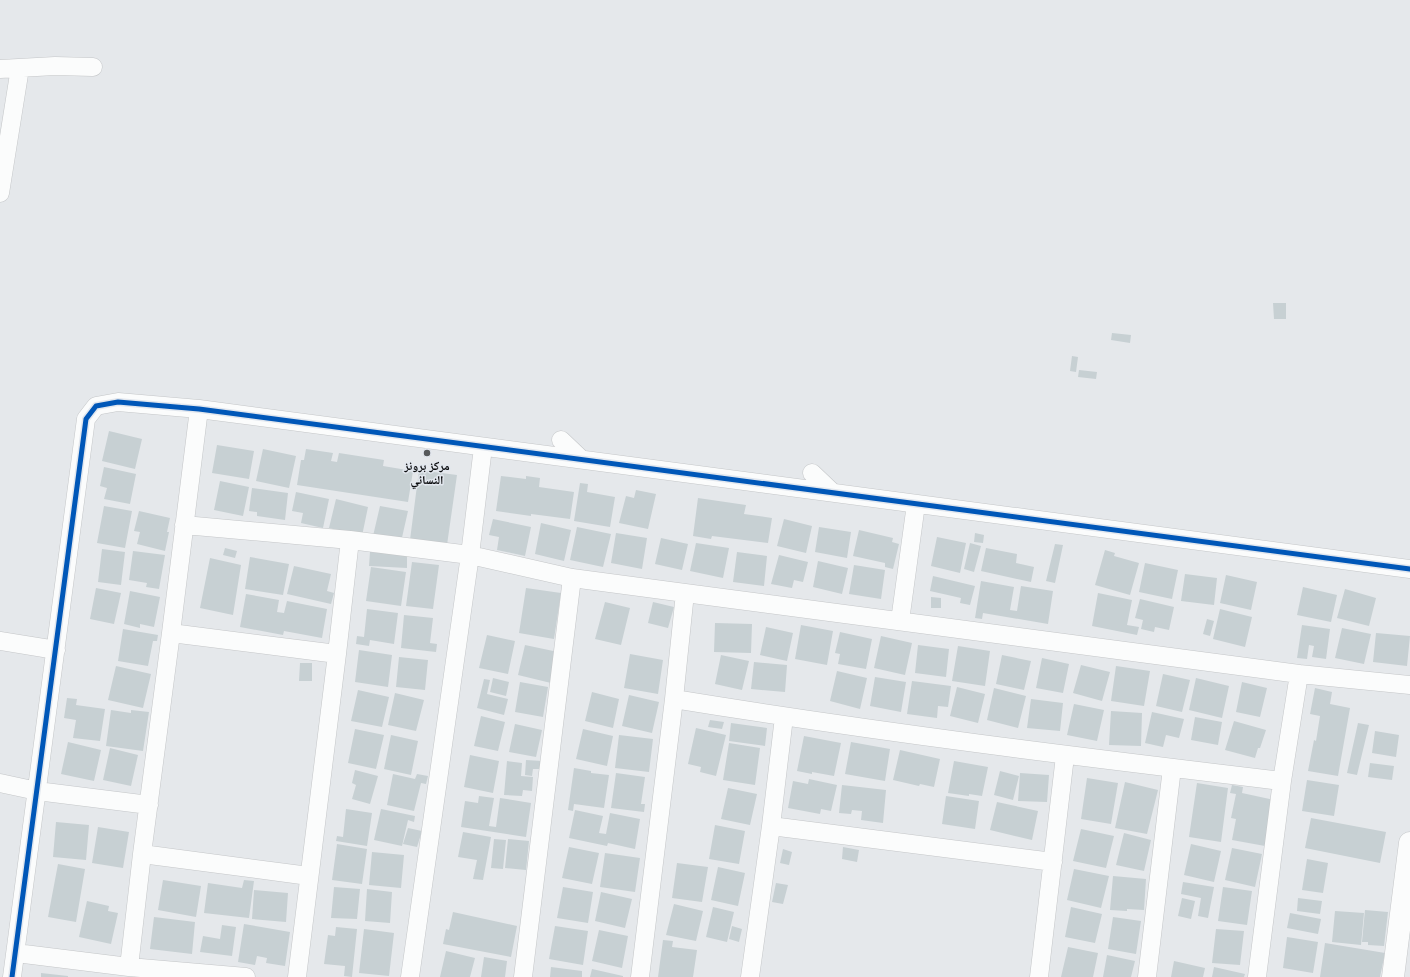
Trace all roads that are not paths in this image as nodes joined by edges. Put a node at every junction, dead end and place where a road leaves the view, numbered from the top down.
1 (93, 67) dead end
2 (20, 68) junction
3 (0, 69) edge
4 (0, 188) edge
5 (199, 409) junction
6 (561, 440) dead end
7 (483, 447) junction
8 (581, 460) junction
9 (812, 473) dead end
10 (832, 492) junction
11 (916, 504) junction
12 (184, 525) junction
13 (350, 540) junction
14 (470, 555) junction
15 (1410, 569) edge
16 (572, 578) junction
17 (685, 594) junction
18 (900, 622) junction
19 (171, 633) junction
20 (0, 640) edge
21 (56, 650) junction
22 (337, 654) junction
23 (1299, 674) junction
24 (1410, 685) edge
25 (674, 699) junction
26 (784, 717) junction
27 (1065, 756) junction
28 (1172, 768) junction
29 (1282, 781) junction
30 (0, 784) edge
31 (37, 791) junction
32 (148, 806) junction
33 (771, 826) junction
34 (1410, 843) edge
35 (142, 854) junction
36 (1053, 862) junction
37 (309, 876) junction
38 (16, 953) junction
39 (129, 967) junction
40 (12, 977) edge
41 (246, 977) edge
42 (297, 977) edge
43 (410, 977) edge
44 (523, 977) edge
45 (640, 977) edge
46 (750, 977) edge
47 (1039, 977) edge
48 (1147, 977) edge
49 (1257, 977) edge
50 (1393, 977) edge

1 - 2 street
2 - 3 street
2 - 4 street
5 - 7 street
5 - 12 street
5 - 21 street
6 - 8 street
7 - 8 street
7 - 14 street
8 - 10 street
9 - 10 street
10 - 11 street
11 - 15 street
11 - 18 street
12 - 13 street
12 - 19 street
13 - 14 street
13 - 22 street
14 - 16 street
14 - 43 street
16 - 17 street
16 - 44 street
17 - 18 street
17 - 25 street
18 - 23 street
19 - 22 street
19 - 32 street
20 - 21 street
21 - 31 street
22 - 37 street
23 - 24 street
23 - 29 street
25 - 26 street
25 - 45 street
26 - 27 street
26 - 33 street
27 - 28 street
27 - 36 street
28 - 29 street
28 - 48 street
29 - 49 street
30 - 31 street
31 - 32 street
31 - 38 street
32 - 35 street
33 - 36 street
33 - 46 street
34 - 50 main road
35 - 37 street
35 - 39 street
36 - 47 street
37 - 42 street
38 - 39 street
38 - 40 street
39 - 41 street

